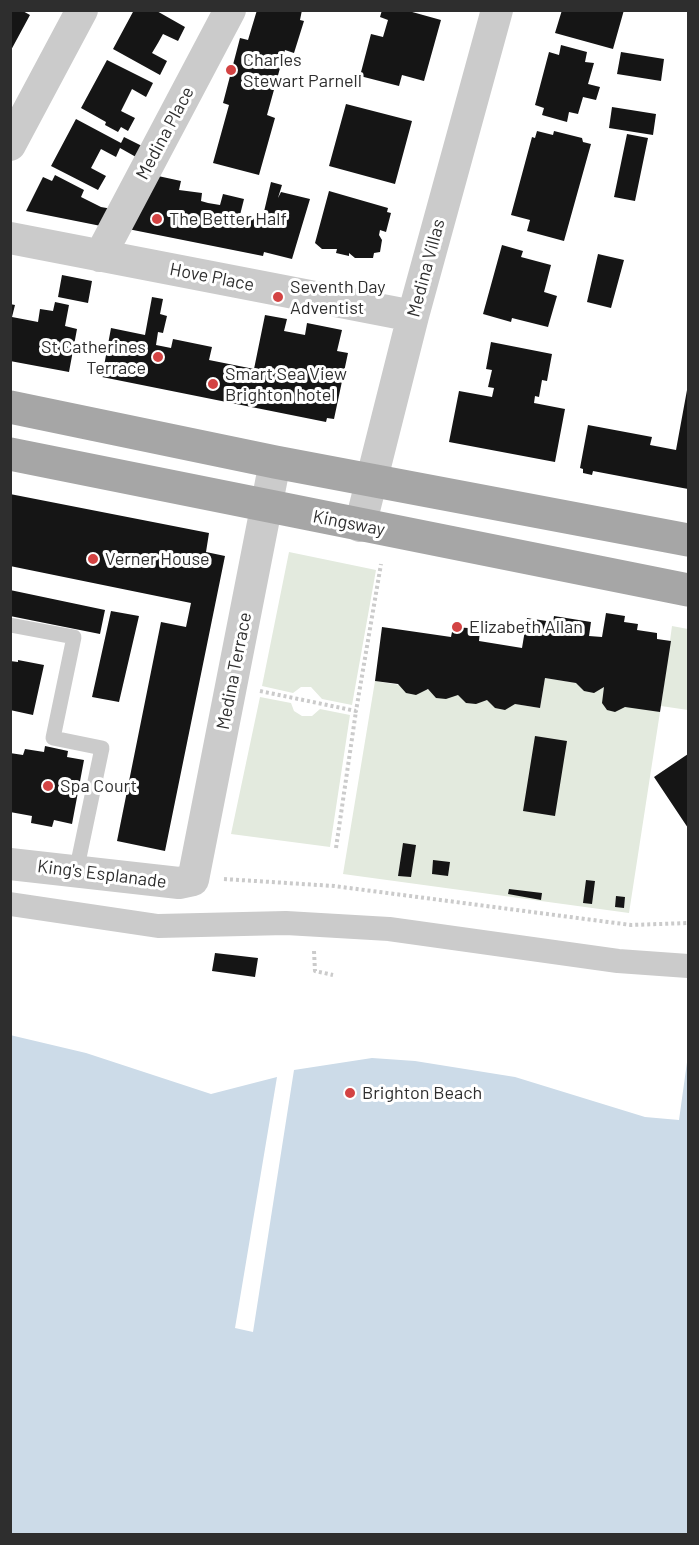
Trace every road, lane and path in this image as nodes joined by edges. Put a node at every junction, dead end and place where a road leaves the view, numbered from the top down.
1 (82, 10) edge
2 (230, 10) edge
3 (497, 10) edge
4 (10, 145) edge
5 (10, 238) edge
6 (100, 256) junction
7 (413, 316) junction
8 (10, 407) edge
9 (10, 454) edge
10 (274, 462) junction
11 (370, 479) junction
12 (266, 507) junction
13 (360, 526) junction
14 (688, 540) edge
15 (381, 564) dead end
16 (688, 590) edge
17 (10, 625) edge
18 (255, 690) dead end
19 (356, 711) junction
20 (336, 848) dead end
21 (10, 864) edge
22 (76, 872) junction
23 (193, 880) junction
24 (10, 904) edge
25 (688, 922) edge
26 (688, 966) edge
27 (322, 972) dead end
28 (333, 975) dead end

1 - 4 street
2 - 6 street, Medina Place
3 - 7 street, Medina Villas
5 - 6 street, Hove Place
6 - 7 street, Hove Place
7 - 11 street, Medina Villas
8 - 10 main road
9 - 12 main road, Kingsway
10 - 11 main road
10 - 12 street, Medina Terrace
11 - 13 street, Medina Villas
11 - 14 main road
12 - 13 main road, Kingsway
12 - 23 street, Medina Terrace
13 - 16 main road, Kingsway
15 - 19 path
17 - 22 lane
18 - 19 path
19 - 20 path
21 - 22 street, King's Esplanade
22 - 23 street, King's Esplanade
23 - 25 path
24 - 26 street
27 - 28 path

